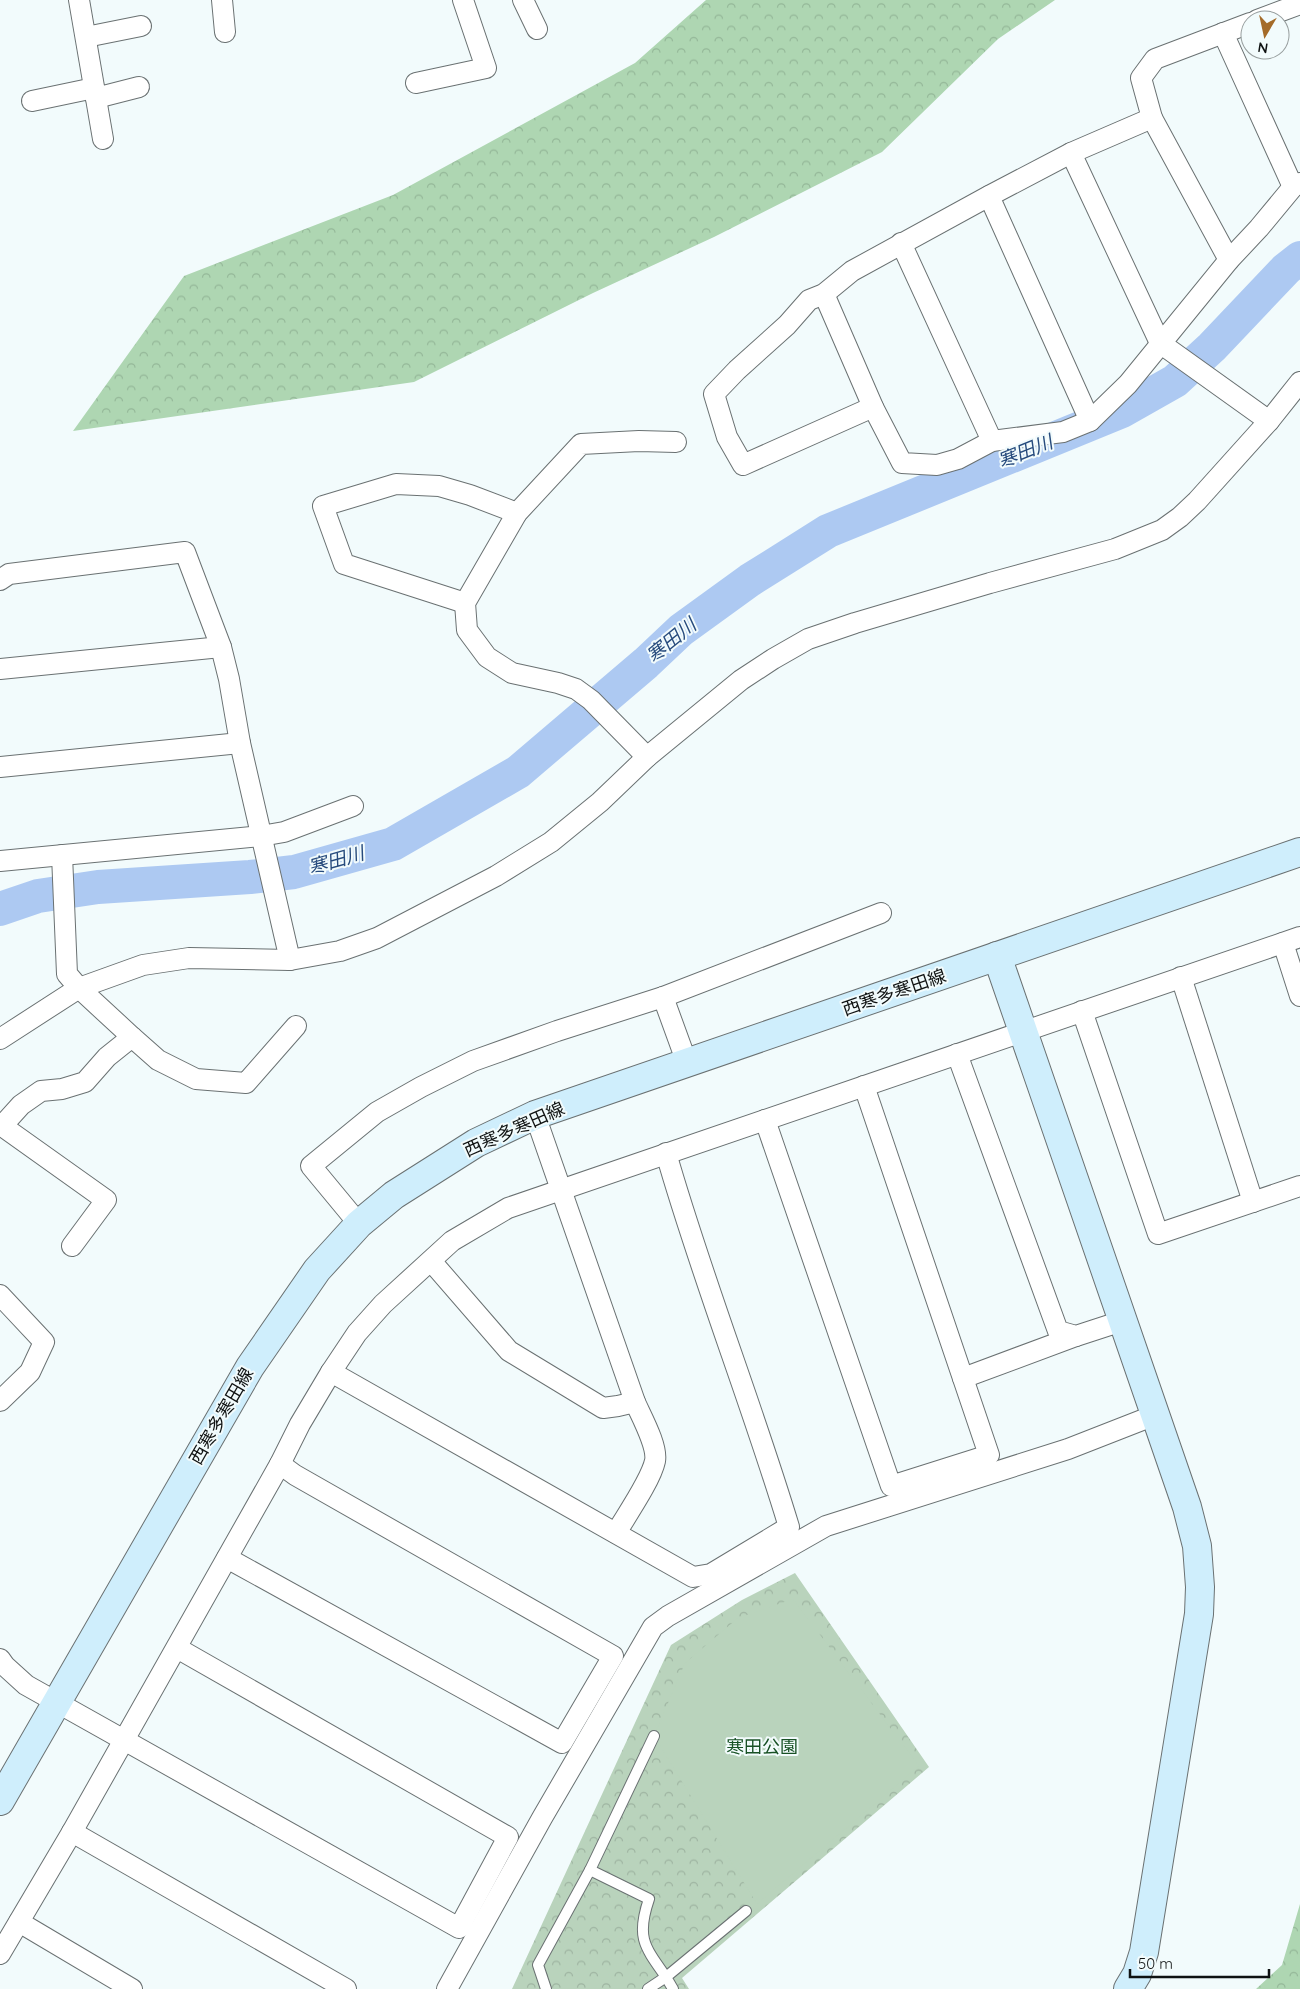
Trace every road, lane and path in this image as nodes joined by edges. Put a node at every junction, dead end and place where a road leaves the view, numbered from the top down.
1 (79, 0) edge
2 (222, 0) edge
3 (463, 0) edge
4 (523, 0) edge
5 (1300, 4) edge
6 (1284, 10) edge
7 (141, 26) dead end
8 (1240, 27) edge
9 (538, 29) dead end
10 (225, 32) dead end
11 (1223, 33) junction
12 (86, 37) junction
13 (416, 83) dead end
14 (139, 86) dead end
15 (95, 93) junction
16 (32, 101) dead end
17 (1152, 118) junction
18 (103, 139) dead end
19 (1071, 153) junction
20 (1296, 185) edge
21 (989, 196) junction
22 (901, 243) junction
23 (1229, 260) junction
24 (824, 294) junction
25 (1160, 343) junction
26 (1300, 382) edge
27 (873, 407) junction
28 (1090, 421) junction
29 (1269, 421) junction
30 (992, 441) junction
31 (676, 442) dead end
32 (517, 513) junction
33 (0, 580) edge
34 (465, 603) junction
35 (221, 647) junction
36 (0, 669) edge
37 (240, 744) junction
38 (647, 757) junction
39 (0, 767) edge
40 (353, 806) dead end
41 (261, 836) junction
42 (1300, 852) edge
43 (62, 855) junction
44 (0, 860) edge
45 (881, 913) dead end
46 (1291, 940) edge
47 (997, 956) junction
48 (290, 960) junction
49 (1181, 977) junction
50 (79, 988) junction
51 (1300, 996) edge
52 (663, 997) junction
53 (1082, 1011) junction
54 (296, 1026) dead end
55 (1023, 1031) junction
56 (132, 1036) junction
57 (0, 1040) edge
58 (956, 1054) junction
59 (687, 1063) junction
60 (864, 1086) junction
61 (534, 1116) junction
62 (765, 1120) junction
63 (666, 1153) junction
64 (1300, 1186) edge
65 (562, 1189) junction
66 (1253, 1202) junction
67 (359, 1224) junction
68 (72, 1246) dead end
69 (431, 1261) junction
70 (0, 1295) edge
71 (1122, 1321) junction
72 (1076, 1336) junction
73 (331, 1372) junction
74 (963, 1378) junction
75 (0, 1401) edge
76 (635, 1402) junction
77 (1155, 1415) junction
78 (280, 1464) junction
79 (616, 1534) junction
80 (227, 1558) junction
81 (177, 1648) junction
82 (0, 1659) edge
83 (57, 1702) junction
84 (654, 1736) dead end
85 (124, 1739) junction
86 (0, 1801) edge
87 (72, 1832) junction
88 (590, 1870) junction
89 (746, 1911) dead end
90 (18, 1922) junction
91 (0, 1954) edge
92 (666, 1977) junction
93 (132, 1989) edge
94 (346, 1989) edge
95 (447, 1989) edge
96 (546, 1989) edge
97 (648, 1989) edge
98 (673, 1989) edge
99 (1128, 1989) edge

1 - 12 street
2 - 10 street
3 - 13 street
4 - 9 street
5 - 6 street
7 - 12 street
8 - 11 street
11 - 17 street
11 - 20 street
12 - 15 street
14 - 15 street
15 - 16 street
15 - 18 street
17 - 19 street
17 - 23 street
19 - 21 street
19 - 25 street
20 - 23 street
21 - 22 street
21 - 28 street
22 - 24 street
22 - 30 street
23 - 25 street
24 - 27 street
24 - 27 street
25 - 28 street
25 - 29 street
26 - 29 street
27 - 30 street
28 - 30 street
29 - 38 street
31 - 32 street
32 - 34 street
32 - 34 street
33 - 35 street
34 - 38 street
35 - 36 street
35 - 37 street
37 - 39 street
37 - 41 street
38 - 48 street
40 - 41 street
41 - 43 street
41 - 48 street
42 - 47 main road, 西寒多寒田線
43 - 44 street
43 - 50 street
45 - 52 street
46 - 49 street
46 - 51 street
47 - 55 main road
47 - 59 main road, 西寒多寒田線
48 - 50 street
49 - 53 street
49 - 66 street
50 - 56 street
50 - 57 street
52 - 59 street
52 - 67 street
53 - 55 street
53 - 66 street
54 - 56 street
55 - 58 street
55 - 71 main road
56 - 68 street
58 - 60 street
58 - 72 street
59 - 61 main road, 西寒多寒田線
60 - 62 street
60 - 74 street
61 - 65 street
61 - 67 main road, 西寒多寒田線
62 - 63 street
62 - 74 street
63 - 65 street
63 - 79 street
64 - 66 street
65 - 69 street
65 - 76 street
67 - 83 main road, 西寒多寒田線
69 - 73 street
69 - 76 street
70 - 75 street
71 - 72 street
71 - 77 main road
72 - 74 street
73 - 78 street
73 - 79 street
76 - 79 street
77 - 95 street
77 - 99 main road
78 - 80 street
78 - 80 street
80 - 81 street
81 - 85 street
81 - 85 street
82 - 83 street
83 - 85 street
83 - 86 main road, 西寒多寒田線
84 - 88 lane
85 - 87 street
87 - 90 street
87 - 94 street
88 - 92 lane
88 - 96 lane
89 - 92 lane
90 - 91 street
90 - 93 street
92 - 97 lane
92 - 98 lane

